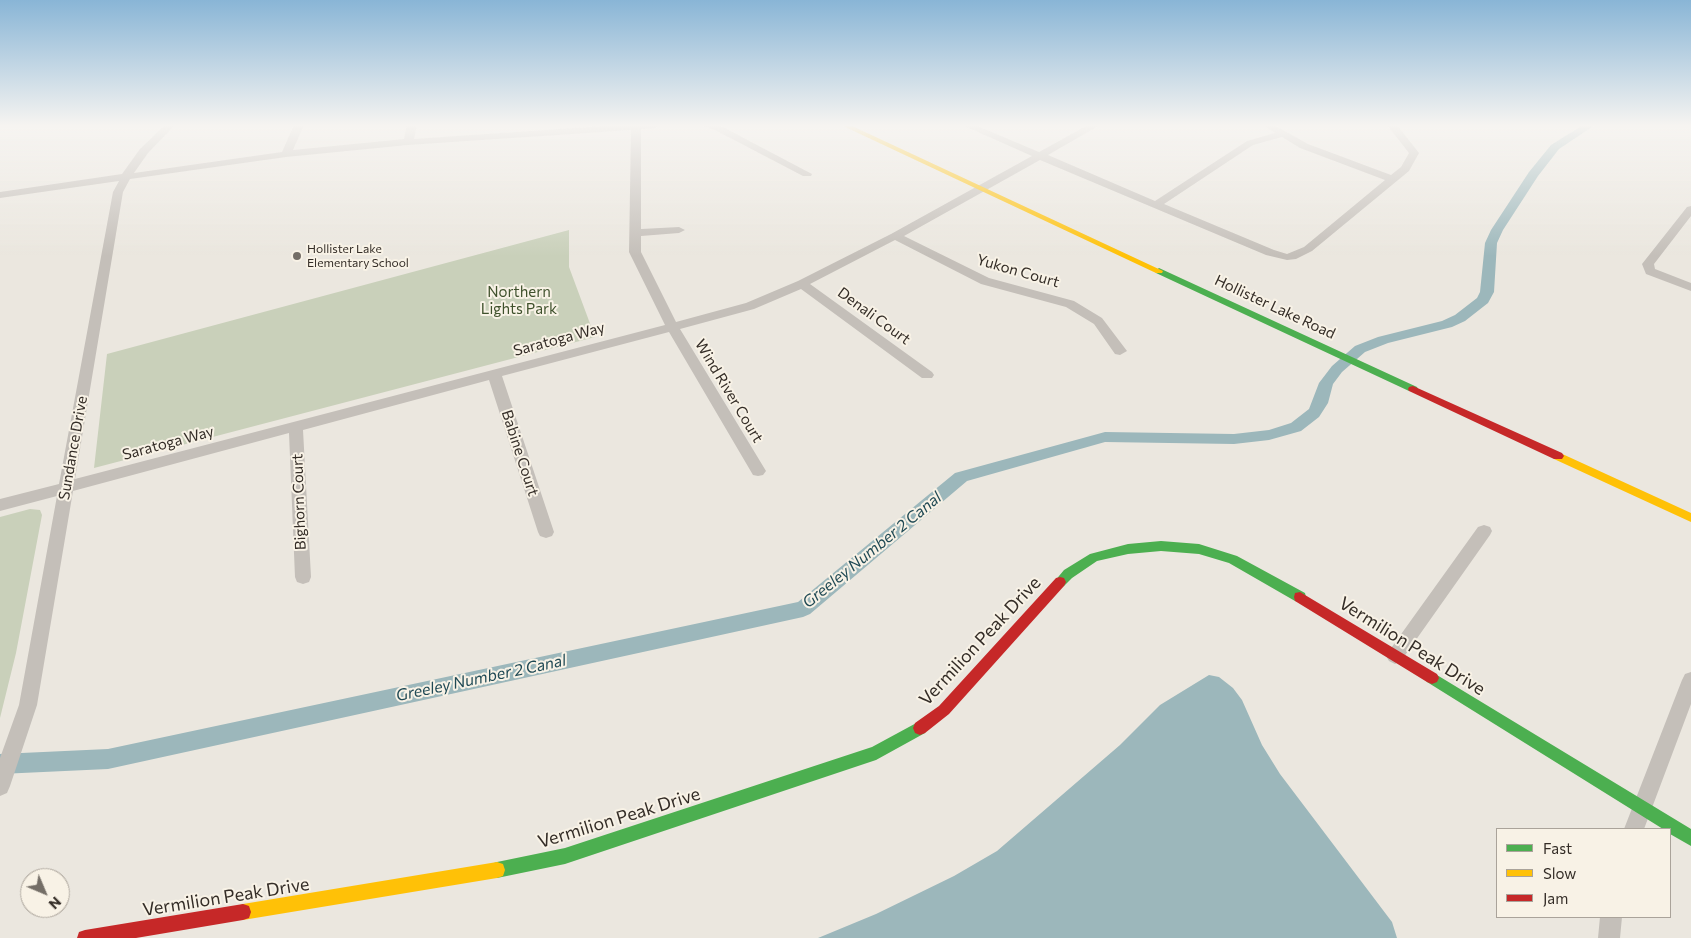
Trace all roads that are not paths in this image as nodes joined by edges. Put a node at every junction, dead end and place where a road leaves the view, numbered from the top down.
1 (131, 169) edge
2 (183, 169) edge
3 (636, 169) edge
4 (797, 169) edge
5 (939, 169) edge
6 (1015, 169) edge
7 (1069, 169) edge
8 (1212, 169) edge
9 (1361, 169) edge
10 (1405, 169) edge
11 (807, 174) dead end
12 (125, 177) junction
13 (1392, 180) junction
14 (980, 188) junction
15 (0, 195) edge
16 (1156, 205) junction
17 (1689, 214) edge
18 (679, 230) dead end
19 (635, 233) junction
20 (895, 236) junction
21 (802, 284) junction
22 (1691, 287) edge
23 (672, 326) junction
24 (1120, 351) dead end
25 (494, 373) junction
26 (926, 375) dead end
27 (296, 426) junction
28 (758, 471) dead end
29 (66, 487) junction
30 (0, 505) edge
31 (1691, 518) edge
32 (1484, 531) dead end
33 (546, 532) dead end
34 (303, 577) dead end
35 (1395, 656) junction
36 (1691, 680) edge
37 (0, 786) edge
38 (1642, 808) junction
39 (1634, 828) edge
40 (1691, 838) edge
41 (1611, 918) edge
42 (85, 938) edge
43 (1609, 938) edge

1 - 12 street, Sundance Drive
2 - 12 street
3 - 19 street, Wind River Court
4 - 11 street
5 - 14 street, Hollister Lake Road
6 - 14 street, Saratoga Way
7 - 16 street
8 - 16 street
9 - 13 street
10 - 13 street
12 - 15 street
12 - 29 street, Sundance Drive
13 - 16 street
14 - 20 street, Saratoga Way
14 - 31 street, Hollister Lake Road
17 - 22 street
18 - 19 street
19 - 23 street, Wind River Court
20 - 21 street, Saratoga Way
20 - 24 street, Yukon Court
21 - 23 street, Saratoga Way
21 - 26 street, Denali Court
23 - 25 street, Saratoga Way
23 - 28 street, Wind River Court
25 - 27 street, Saratoga Way
25 - 33 street, Babine Court
27 - 29 street, Saratoga Way
27 - 34 street, Bighorn Court
29 - 30 street, Saratoga Way
29 - 37 street, Sundance Drive
32 - 35 street
35 - 38 street, Vermilion Peak Drive
35 - 42 street, Vermilion Peak Drive
36 - 38 street
38 - 39 street
38 - 40 street, Vermilion Peak Drive
41 - 43 street

